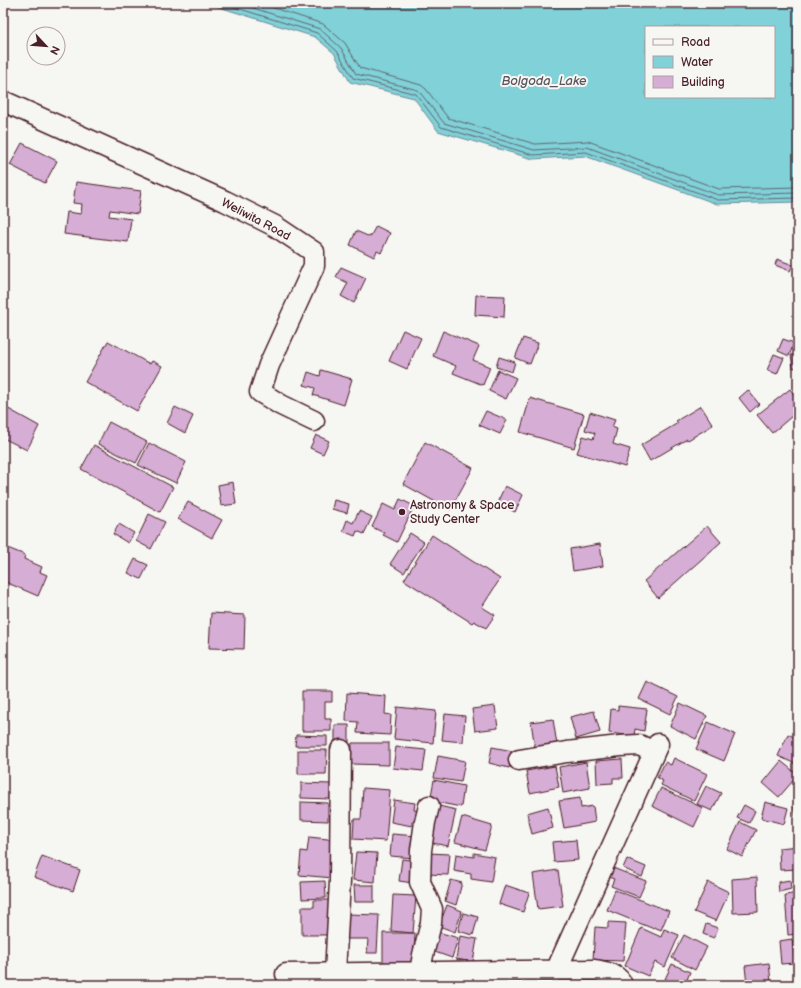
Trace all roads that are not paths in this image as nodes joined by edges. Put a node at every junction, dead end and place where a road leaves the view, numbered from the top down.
1 (3, 101) edge
2 (314, 421) dead end
3 (341, 750) dead end
4 (519, 760) dead end
5 (429, 806) dead end
6 (556, 971) junction
7 (420, 972) junction
8 (335, 973) junction
9 (286, 974) dead end
10 (622, 985) edge

1 - 2 street, Weliwita Road
3 - 8 street
4 - 6 street
5 - 7 street
6 - 7 street
6 - 10 street
7 - 8 street
8 - 9 street

